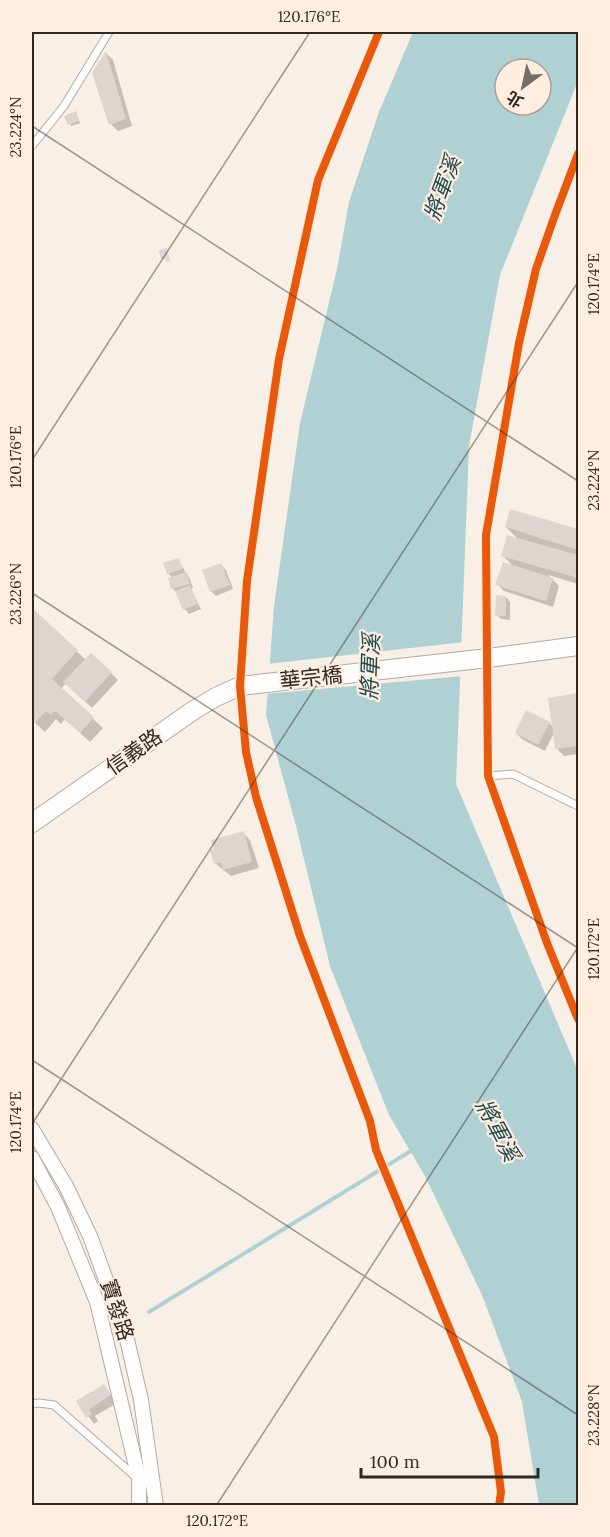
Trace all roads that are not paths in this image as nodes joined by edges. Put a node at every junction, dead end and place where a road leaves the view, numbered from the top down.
1 (109, 32) edge
2 (379, 32) edge
3 (32, 146) edge
4 (579, 154) edge
5 (579, 646) edge
6 (488, 658) junction
7 (240, 686) junction
8 (488, 776) junction
9 (579, 806) edge
10 (32, 823) edge
11 (579, 1019) edge
12 (32, 1129) edge
13 (32, 1158) edge
14 (32, 1404) edge
15 (139, 1479) junction
16 (158, 1503) edge
17 (139, 1506) edge
18 (499, 1506) edge

1 - 3 lane
2 - 7 lane
4 - 6 lane
5 - 6 street, 華宗橋
6 - 7 street, 華宗橋
6 - 8 lane
7 - 10 street, 信義路
7 - 18 lane
8 - 9 lane
8 - 11 lane
12 - 16 street, 寶發路
13 - 15 street, 寶發路
14 - 15 lane
15 - 16 lane
15 - 17 street, 寶發路

